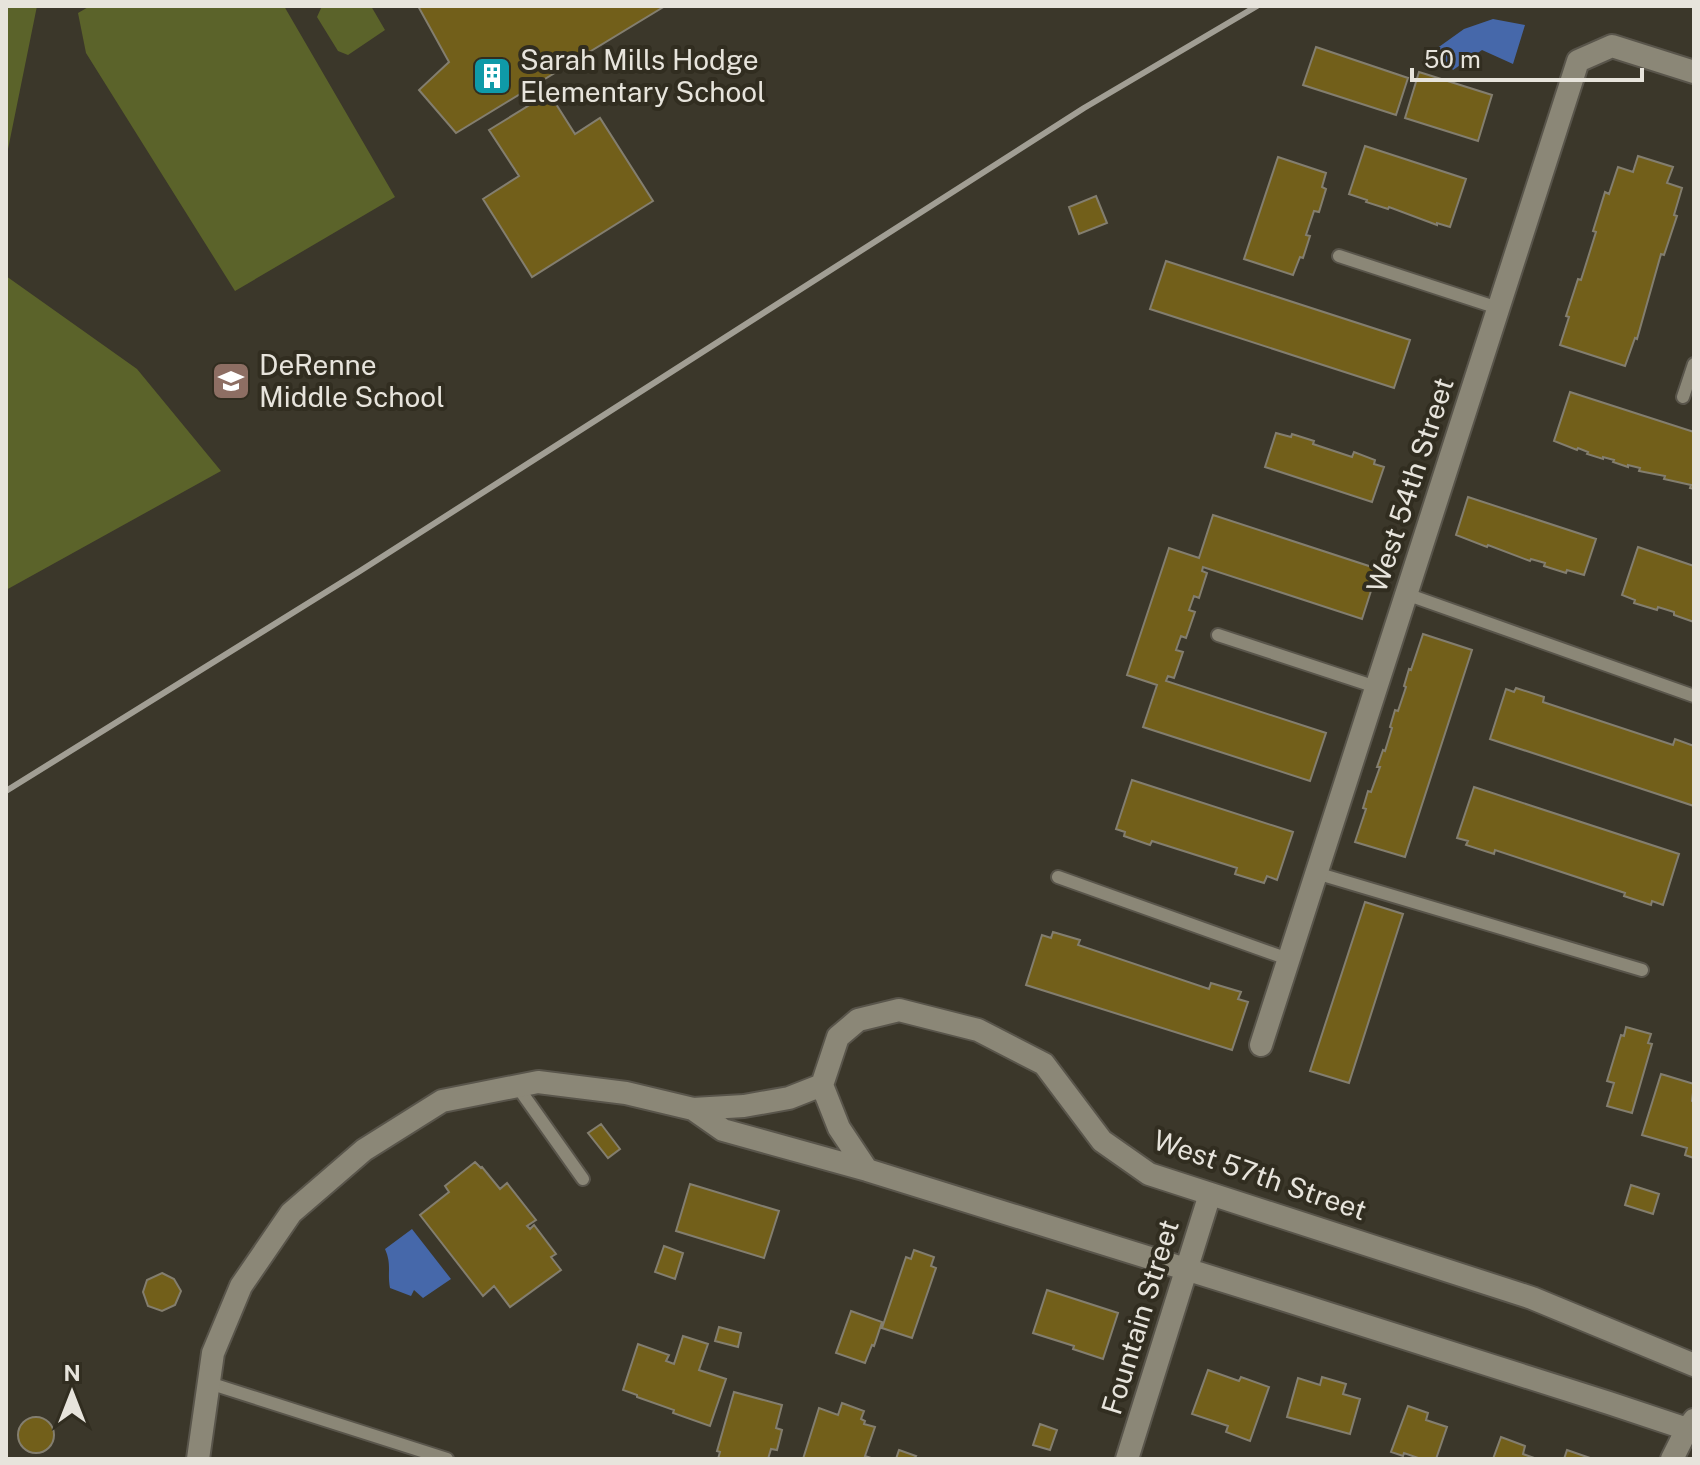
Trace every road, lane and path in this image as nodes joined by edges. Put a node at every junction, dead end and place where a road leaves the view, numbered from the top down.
1 (1694, 72) edge
2 (1339, 256) dead end
3 (1498, 308) junction
4 (1694, 364) edge
5 (1683, 397) dead end
6 (1406, 594) junction
7 (1218, 635) dead end
8 (1376, 687) junction
9 (1694, 696) edge
10 (1316, 873) junction
11 (1058, 877) dead end
12 (1288, 959) junction
13 (1642, 970) dead end
14 (1261, 1045) dead end
15 (822, 1085) junction
16 (517, 1086) junction
17 (693, 1109) junction
18 (867, 1170) junction
19 (583, 1179) dead end
20 (1210, 1194) junction
21 (1187, 1270) junction
22 (1694, 1365) edge
23 (209, 1383) junction
24 (1690, 1425) edge
25 (198, 1459) edge
26 (447, 1459) edge
27 (1127, 1459) edge
28 (1672, 1459) edge

1 - 3 street, West 54th Street
2 - 3 lane
3 - 6 street, West 54th Street
4 - 5 lane
6 - 8 street, West 54th Street
6 - 9 lane
7 - 8 lane
8 - 10 street, West 54th Street
10 - 12 street, West 54th Street
10 - 13 lane
11 - 12 lane
12 - 14 street, West 54th Street
15 - 17 street
15 - 18 street
15 - 20 street, West 57th Street
16 - 17 street
16 - 19 lane
16 - 23 street
17 - 18 street
18 - 21 street
20 - 21 street, Fountain Street
20 - 22 street, West 57th Street
21 - 24 street
21 - 27 street, Fountain Street
23 - 25 street
23 - 26 lane
24 - 28 street

